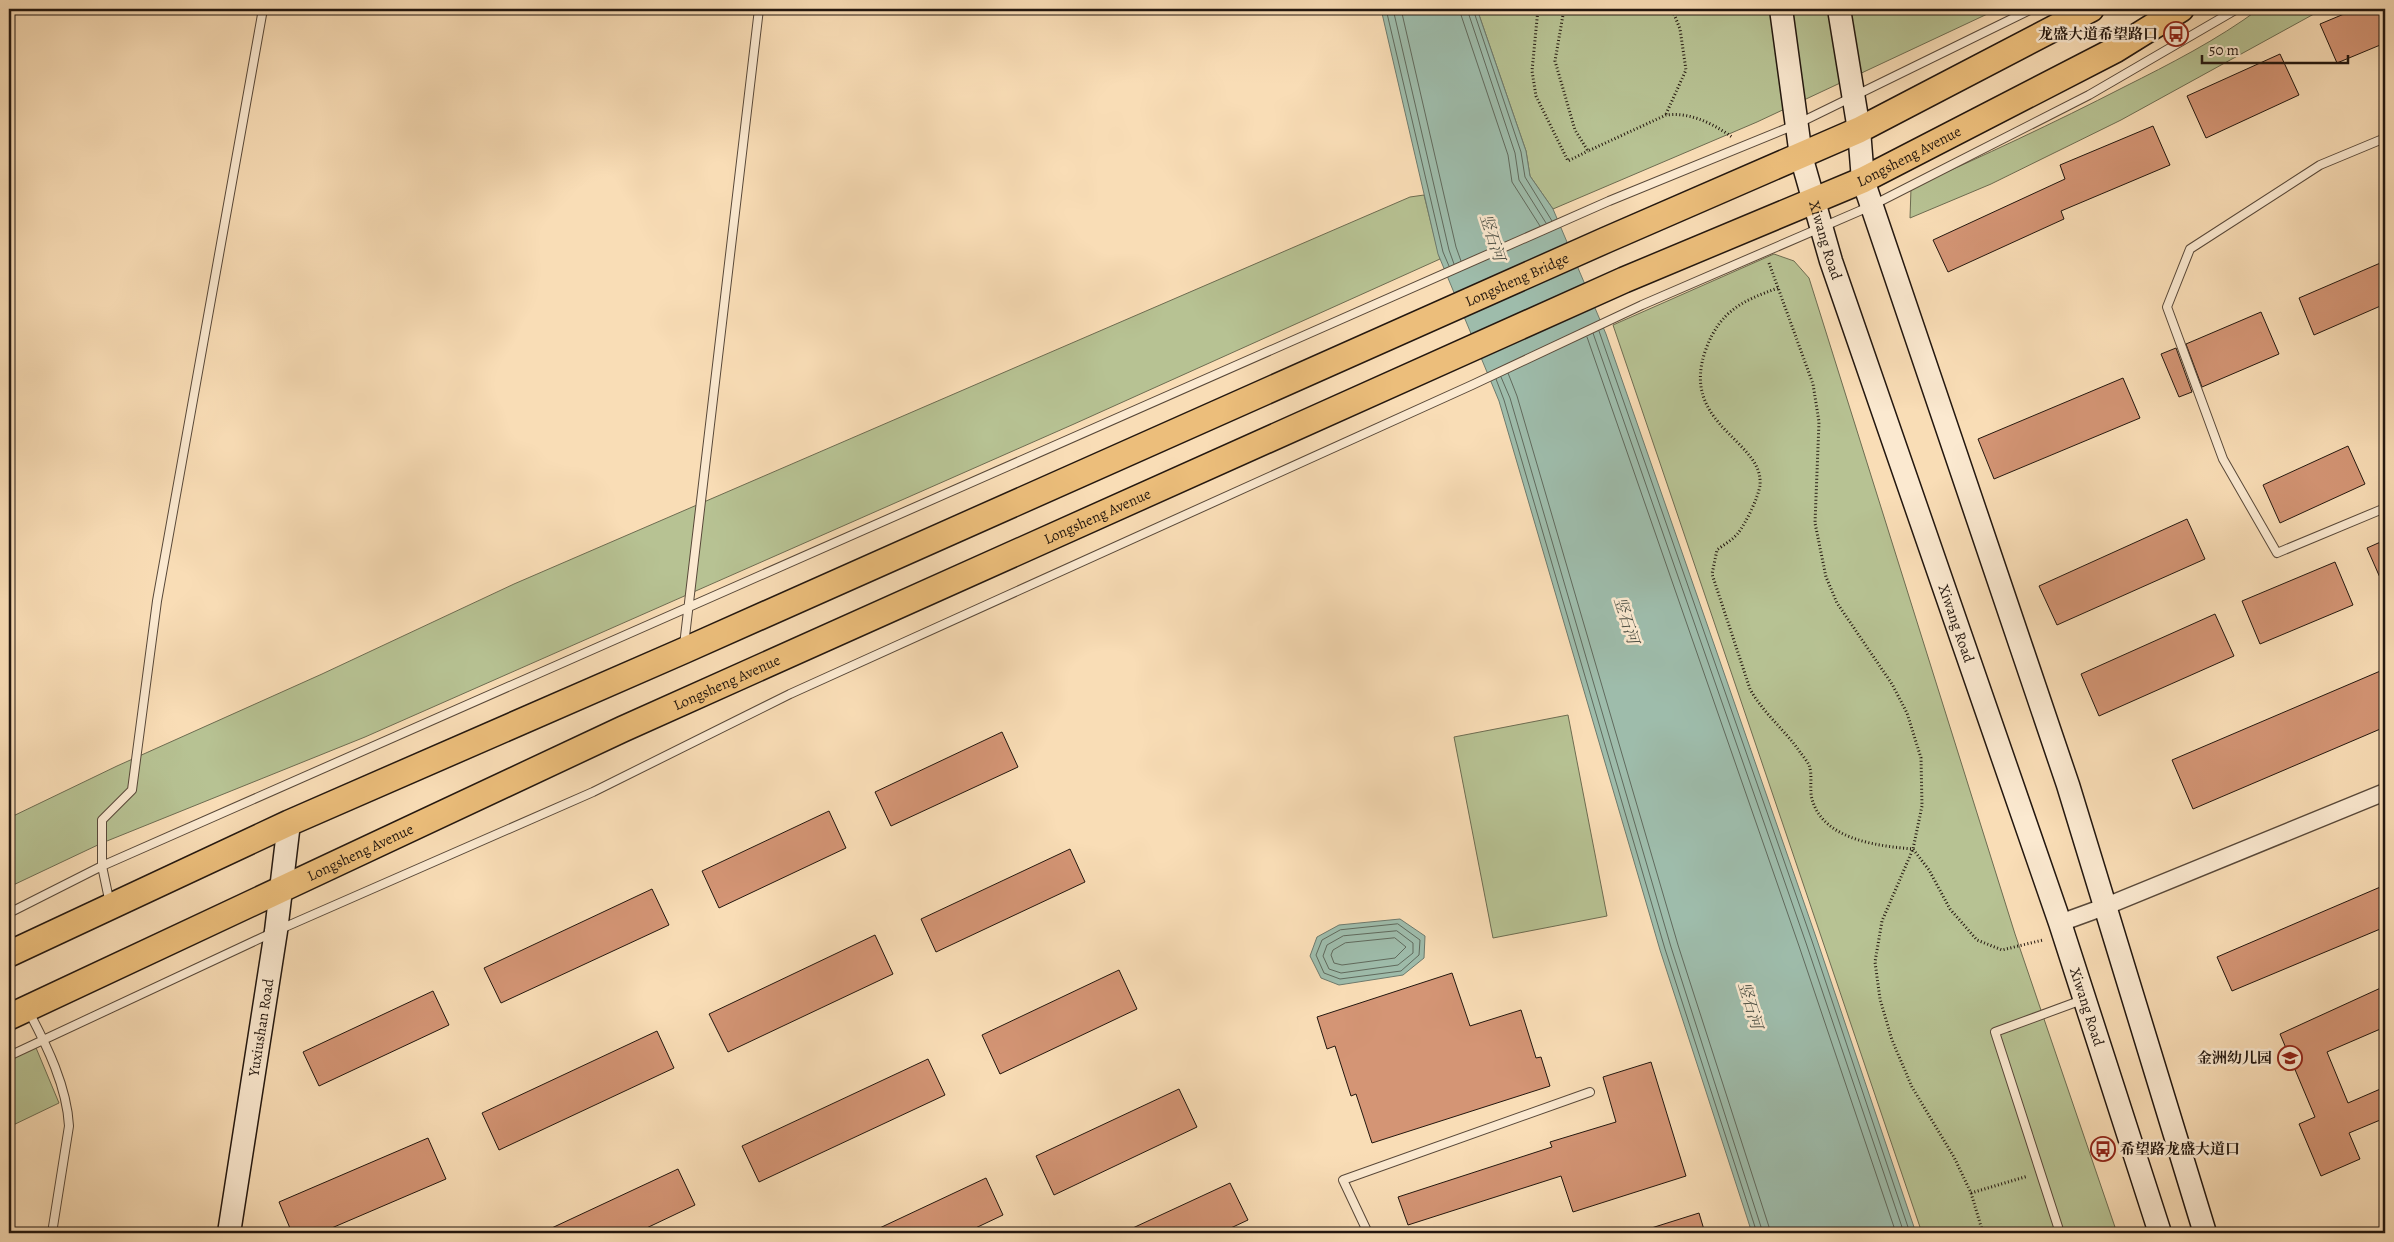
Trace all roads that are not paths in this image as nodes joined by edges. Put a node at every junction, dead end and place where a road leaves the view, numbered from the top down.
1 (263, 9) edge
2 (759, 9) edge
3 (1781, 9) edge
4 (1839, 9) edge
5 (2032, 9) edge
6 (2091, 9) edge
7 (2181, 9) edge
8 (2237, 9) edge
9 (1852, 97) junction
10 (1795, 125) junction
11 (1859, 130) junction
12 (2385, 138) edge
13 (1801, 156) junction
14 (1863, 180) junction
15 (1812, 202) junction
16 (1871, 206) junction
17 (1821, 227) junction
18 (2385, 508) edge
19 (683, 651) junction
20 (2385, 792) edge
21 (289, 823) junction
22 (102, 866) junction
23 (281, 888) junction
24 (111, 906) junction
25 (2104, 907) junction
26 (9, 913) edge
27 (2062, 929) junction
28 (276, 931) junction
29 (9, 954) edge
30 (2084, 999) junction
31 (18, 1012) edge
32 (43, 1040) junction
33 (9, 1056) edge
34 (1590, 1092) dead end
35 (52, 1233) edge
36 (229, 1233) edge
37 (1368, 1233) edge
38 (2060, 1233) edge
39 (2160, 1233) edge
40 (2205, 1233) edge

1 - 22 lane
2 - 19 lane
3 - 10 main road, Xiwang Road
4 - 9 main road
5 - 9 lane
6 - 11 main road
7 - 14 main road, Longsheng Avenue
8 - 16 lane
9 - 10 lane
9 - 11 main road
10 - 13 main road, Xiwang Road
10 - 22 lane
11 - 13 main road
11 - 14 main road
12 - 18 lane
13 - 15 main road, Xiwang Road
13 - 19 main road, Longsheng Bridge
14 - 15 main road, Longsheng Avenue
14 - 16 main road
15 - 17 main road, Xiwang Road
15 - 23 main road, Longsheng Avenue
16 - 17 lane
16 - 25 main road
17 - 27 main road, Xiwang Road
17 - 28 lane
19 - 21 main road
20 - 25 street
21 - 23 main road, Yuxiushan Road
21 - 24 main road
22 - 24 lane
22 - 26 lane
23 - 28 main road, Yuxiushan Road
23 - 31 main road, Longsheng Avenue
24 - 29 main road
25 - 27 street
25 - 40 main road
27 - 30 main road, Xiwang Road
28 - 32 lane
28 - 36 main road, Yuxiushan Road
30 - 38 lane
30 - 39 main road, Xiwang Road
31 - 32 lane
32 - 33 lane
32 - 35 lane
34 - 37 lane

